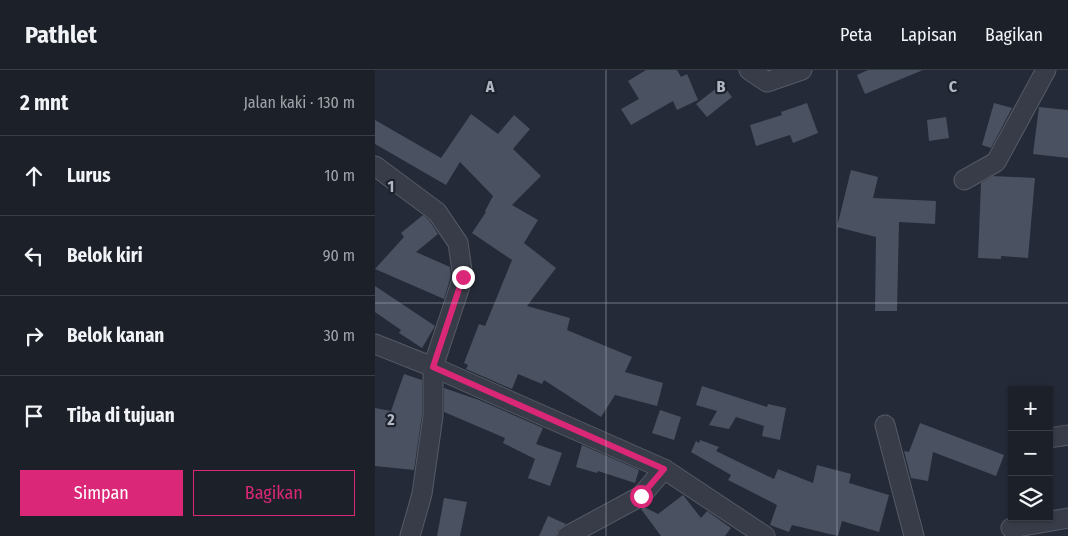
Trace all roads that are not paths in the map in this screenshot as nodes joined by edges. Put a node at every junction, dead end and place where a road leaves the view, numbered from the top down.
1 (749, 70) edge
2 (802, 70) edge
3 (1046, 70) edge
4 (375, 166) edge
5 (964, 180) dead end
6 (375, 344) edge
7 (433, 367) junction
8 (885, 425) dead end
9 (1068, 435) edge
10 (1053, 437) edge
11 (664, 469) junction
12 (1066, 524) edge
13 (1011, 528) dead end
14 (409, 536) edge
15 (567, 536) edge
16 (765, 536) edge
17 (914, 536) edge

1 - 2 street
3 - 5 street
4 - 7 street
6 - 7 street
7 - 11 street
7 - 14 street
8 - 17 street
9 - 10 street
11 - 15 street
11 - 16 street
12 - 13 street

